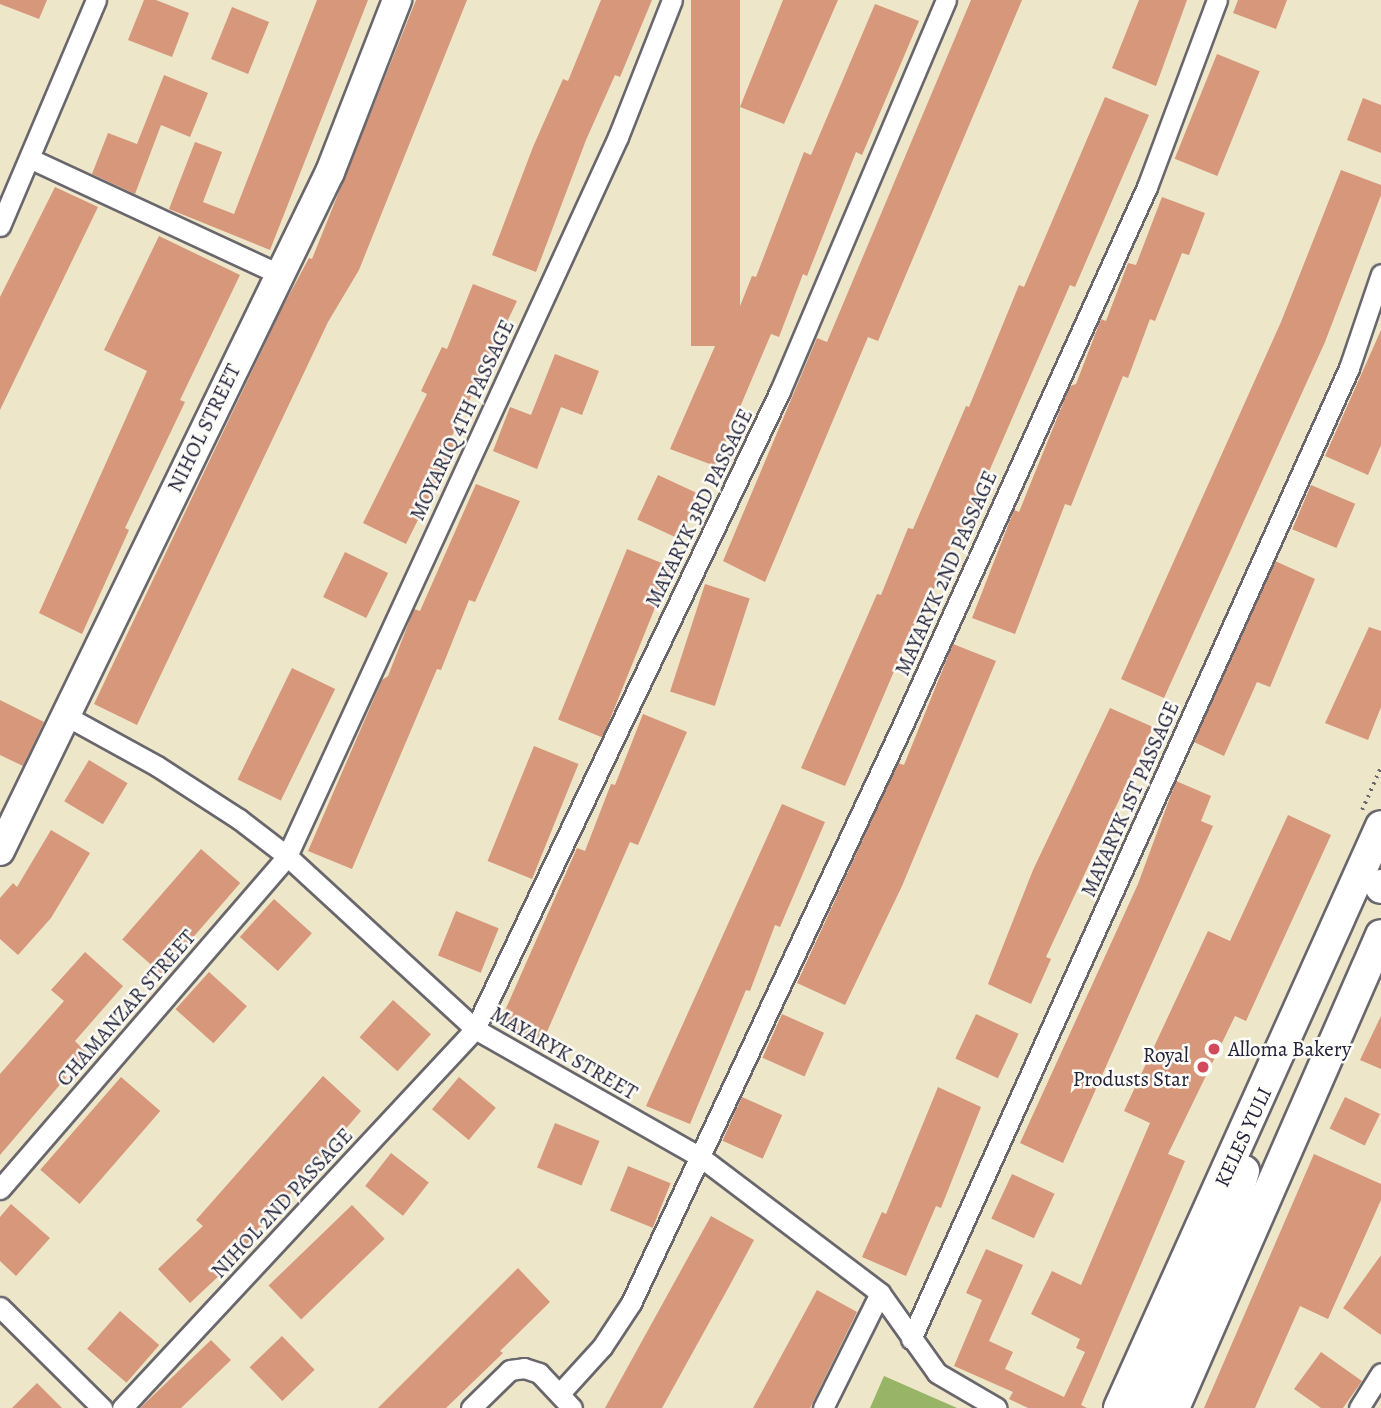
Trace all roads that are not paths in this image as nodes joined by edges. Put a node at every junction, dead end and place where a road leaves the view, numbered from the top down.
1 (96, 0) edge
2 (397, 0) edge
3 (672, 0) edge
4 (946, 0) edge
5 (1217, 0) edge
6 (31, 159) junction
7 (0, 226) edge
8 (279, 274) junction
9 (1381, 274) edge
10 (68, 717) junction
11 (1381, 825) edge
12 (0, 851) edge
13 (287, 856) junction
14 (1381, 935) edge
15 (1329, 944) junction
16 (475, 1028) junction
17 (1272, 1073) junction
18 (699, 1156) junction
19 (1280, 1164) junction
20 (0, 1189) edge
21 (880, 1293) junction
22 (0, 1307) edge
23 (911, 1339) junction
24 (1381, 1373) edge
25 (566, 1400) edge
26 (102, 1408) edge
27 (122, 1408) edge
28 (471, 1408) edge
29 (822, 1408) edge
30 (997, 1408) edge
31 (1119, 1408) edge
32 (1149, 1408) edge
33 (1174, 1408) edge
34 (1359, 1408) edge

1 - 6 street
2 - 8 street, NIHOL STREET
3 - 13 street, MOYARIQ 4TH PASSAGE
4 - 16 street, MAYARYK 3RD PASSAGE
5 - 18 street, MAYARYK 2ND PASSAGE
6 - 7 street
6 - 8 street
8 - 10 street, NIHOL STREET
9 - 23 street, MAYARYK 1ST PASSAGE
10 - 12 street, NIHOL STREET
10 - 13 street, MAYARYK STREET
11 - 15 main road, KELES YULI
13 - 16 street, MAYARYK STREET
13 - 20 street, CHAMANZAR STREET
14 - 19 main road, KELES YULI
15 - 17 main road, KELES YULI
15 - 19 main road
16 - 18 street, MAYARYK STREET
16 - 27 street, NIHOL 2ND PASSAGE
17 - 31 main road, KELES YULI
17 - 32 main road
18 - 21 street, MAYARYK STREET
18 - 25 street, MAYARYK 2ND PASSAGE
19 - 33 main road, KELES YULI
21 - 23 street, MAYARYK STREET
21 - 29 street
22 - 26 street
23 - 30 street, MAYARYK STREET
24 - 34 street
25 - 28 street

